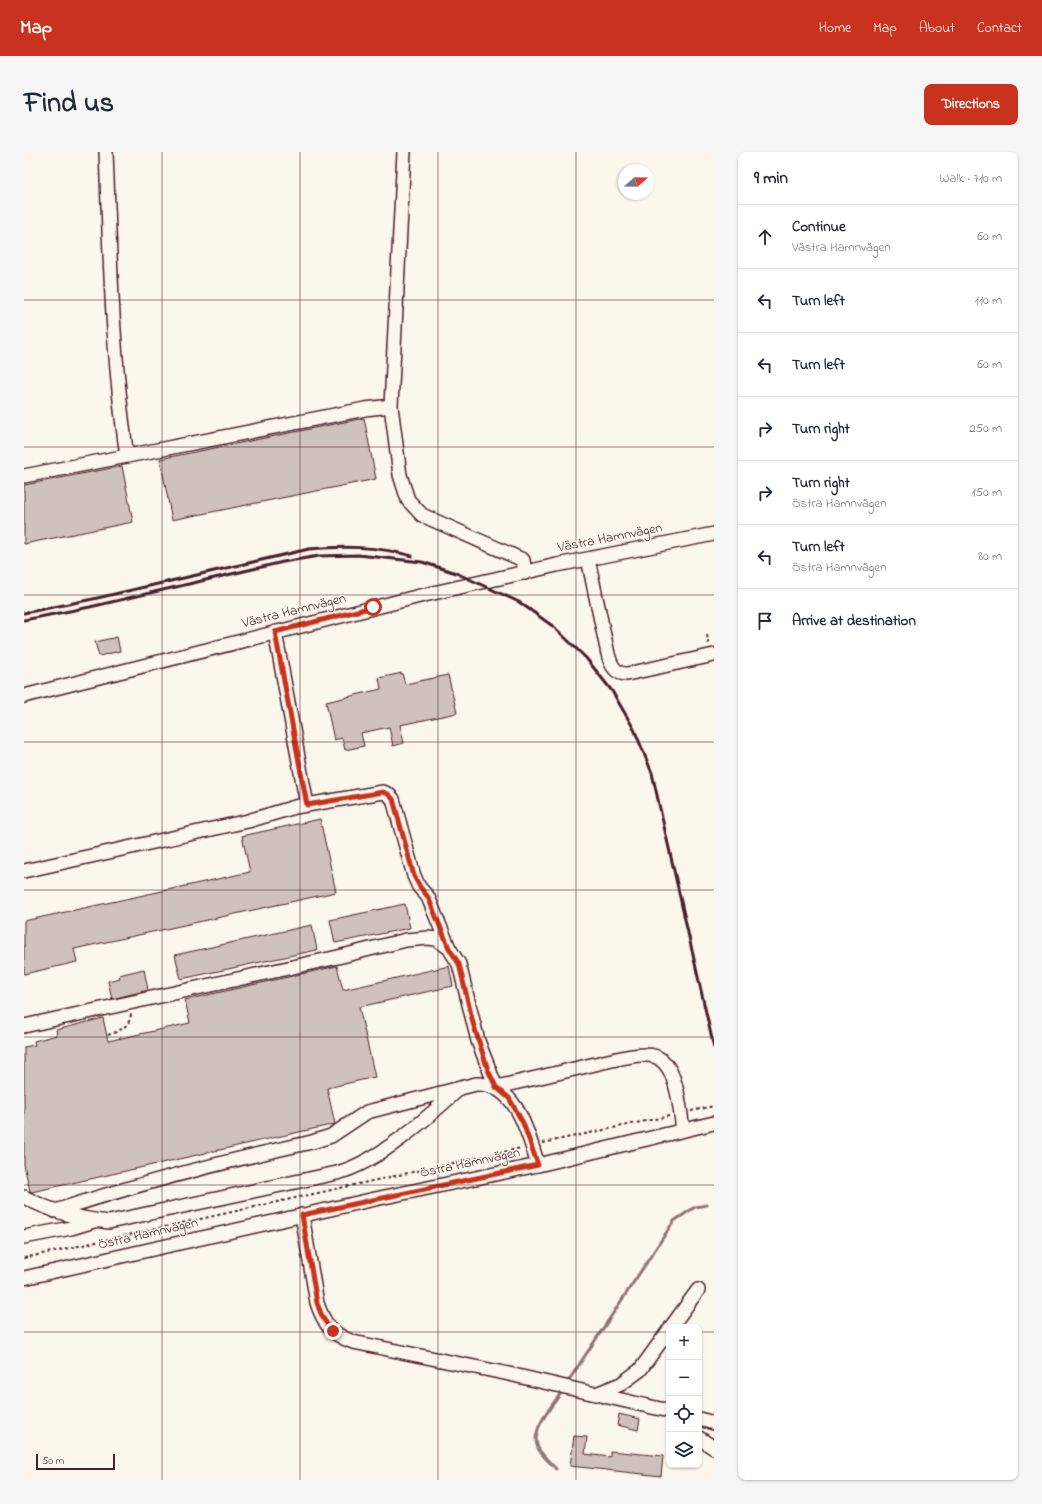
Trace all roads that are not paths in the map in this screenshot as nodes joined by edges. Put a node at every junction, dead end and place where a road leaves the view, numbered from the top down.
1 (106, 152) edge
2 (404, 152) edge
3 (391, 406) junction
4 (127, 456) junction
5 (24, 476) edge
6 (714, 534) edge
7 (588, 559) junction
8 (525, 573) junction
9 (275, 632) junction
10 (714, 655) edge
11 (24, 696) edge
12 (307, 805) junction
13 (24, 871) edge
14 (449, 948) junction
15 (24, 1026) edge
16 (461, 1087) junction
17 (496, 1087) junction
18 (714, 1123) edge
19 (683, 1130) junction
20 (538, 1165) junction
21 (24, 1197) edge
22 (55, 1211) junction
23 (302, 1215) junction
24 (95, 1221) junction
25 (24, 1237) edge
26 (24, 1278) edge
27 (698, 1290) dead end
28 (673, 1324) edge
29 (666, 1334) edge
30 (596, 1394) junction
31 (666, 1412) edge
32 (702, 1420) edge
33 (714, 1423) edge
34 (702, 1440) edge
35 (714, 1448) edge

1 - 4 street
2 - 3 street
3 - 4 street
3 - 8 street
4 - 5 street
6 - 7 street, Västra Hamnvägen
7 - 8 street, Västra Hamnvägen
7 - 10 street
8 - 9 street, Västra Hamnvägen
9 - 11 street, Västra Hamnvägen
9 - 12 street
12 - 13 street
12 - 14 street
14 - 15 street
14 - 17 street
16 - 17 street
16 - 22 street
16 - 24 street
17 - 19 street
17 - 20 street
18 - 19 street, Östra Hamnvägen
19 - 20 street, Östra Hamnvägen
20 - 23 street, Östra Hamnvägen
21 - 22 street
22 - 24 street
23 - 26 street, Östra Hamnvägen
23 - 30 street
24 - 25 street
27 - 28 street
29 - 30 street
30 - 31 street
32 - 33 street
34 - 35 street

